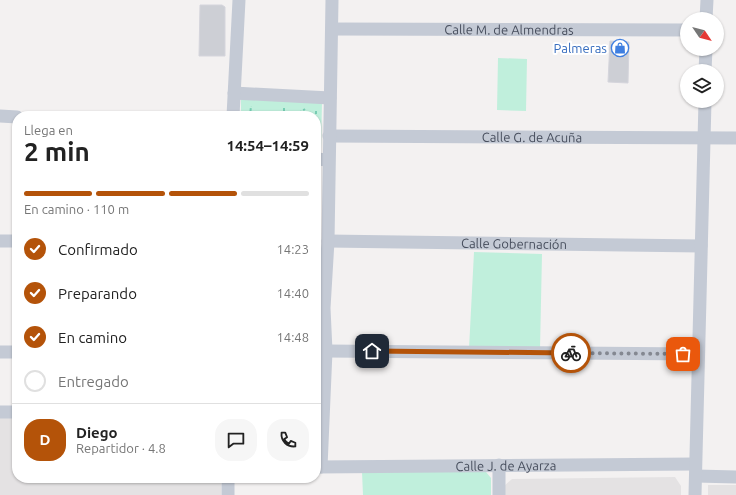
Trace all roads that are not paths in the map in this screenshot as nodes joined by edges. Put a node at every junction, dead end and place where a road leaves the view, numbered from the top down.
1 (239, 0) edge
2 (332, 0) edge
3 (706, 0) edge
4 (706, 12) edge
5 (332, 29) junction
6 (680, 30) edge
7 (234, 93) junction
8 (330, 98) junction
9 (705, 108) edge
10 (234, 111) edge
11 (0, 116) edge
12 (12, 117) edge
13 (329, 136) junction
14 (704, 137) junction
15 (736, 138) edge
16 (322, 160) edge
17 (0, 241) edge
18 (12, 241) edge
19 (328, 241) junction
20 (701, 246) junction
21 (326, 350) junction
22 (0, 352) edge
23 (12, 352) edge
24 (698, 354) junction
25 (0, 412) edge
26 (12, 412) edge
27 (321, 423) edge
28 (499, 464) junction
29 (321, 467) edge
30 (695, 470) junction
31 (736, 477) edge
32 (228, 483) edge
33 (228, 495) edge
34 (499, 495) edge
35 (695, 495) edge

1 - 7 street
2 - 5 street
3 - 4 street
5 - 6 street, Calle M. de Almendras
5 - 8 street
7 - 8 street
7 - 10 street
8 - 13 street
9 - 14 street
11 - 12 street
13 - 14 street, Calle G. de Acuña
13 - 16 street
14 - 15 street, Calle G. de Acuña
14 - 20 street
16 - 19 street
17 - 18 street
19 - 20 street, Calle Gobernación
19 - 21 street
20 - 24 street
21 - 24 street
21 - 27 street
22 - 23 street
24 - 30 street
25 - 26 street
28 - 29 street, Calle J. de Ayarza
28 - 30 street, Calle J. de Ayarza
28 - 34 street
30 - 31 street, Calle J. de Ayarza
30 - 35 street
32 - 33 street

